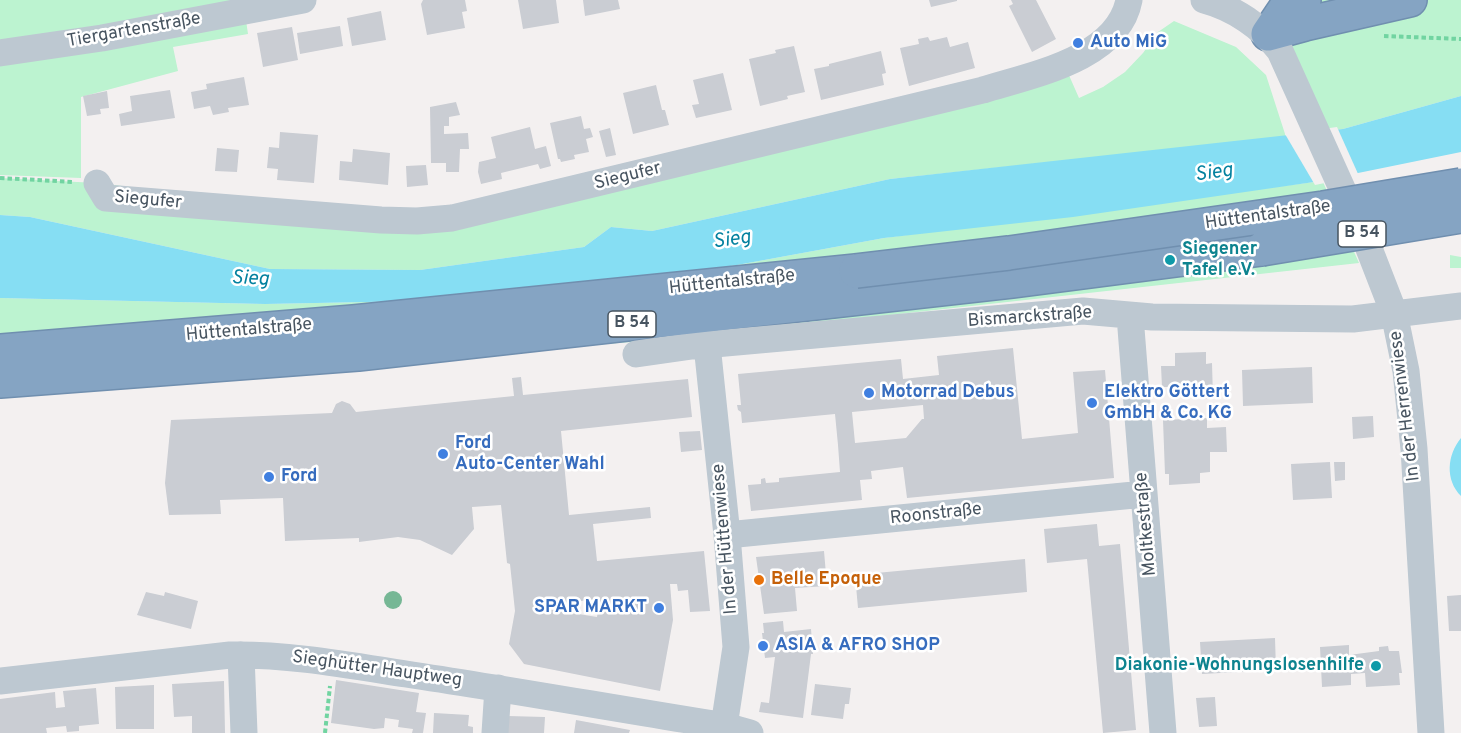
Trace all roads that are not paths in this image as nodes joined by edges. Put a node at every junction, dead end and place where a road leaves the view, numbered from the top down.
1 (303, 0) edge
2 (1129, 0) edge
3 (1204, 0) edge
4 (1304, 0) edge
5 (1410, 0) edge
6 (1268, 34) junction
7 (0, 52) edge
8 (97, 183) road end
9 (1461, 185) edge
10 (1461, 216) edge
11 (1461, 306) edge
12 (1394, 313) junction
13 (1130, 316) junction
14 (707, 345) junction
15 (0, 351) edge
16 (636, 354) dead end
17 (0, 381) edge
18 (1144, 494) junction
19 (727, 535) junction
20 (241, 655) junction
21 (0, 681) edge
22 (498, 688) junction
23 (724, 729) edge
24 (244, 733) edge
25 (495, 733) edge
26 (750, 733) edge
27 (1163, 733) edge
28 (1431, 733) edge

1 - 7 street, Tiergartenstraße
2 - 8 street, Siegufer
3 - 6 street
4 - 6 highway
5 - 6 highway
6 - 12 street, In der Herrenwiese, bridge
9 - 15 highway, Hüttentalstraße / B 54, bridge
10 - 17 highway, Hüttentalstraße / B 54, bridge
11 - 12 street, Bismarckstraße
12 - 13 street, Bismarckstraße
12 - 28 street, In der Herrenwiese
13 - 14 street, Bismarckstraße
13 - 18 street, Moltkestraße
14 - 16 street, Bismarckstraße
14 - 19 street, In der Hüttenwiese
18 - 19 street, Roonstraße
18 - 27 street, Moltkestraße
19 - 23 street, In der Hüttenwiese
20 - 21 street, Sieghütter Hauptweg
20 - 22 street, Sieghütter Hauptweg
20 - 24 street
22 - 23 street, Sieghütter Hauptweg
22 - 25 street
23 - 26 street, Sieghütter Hauptweg

